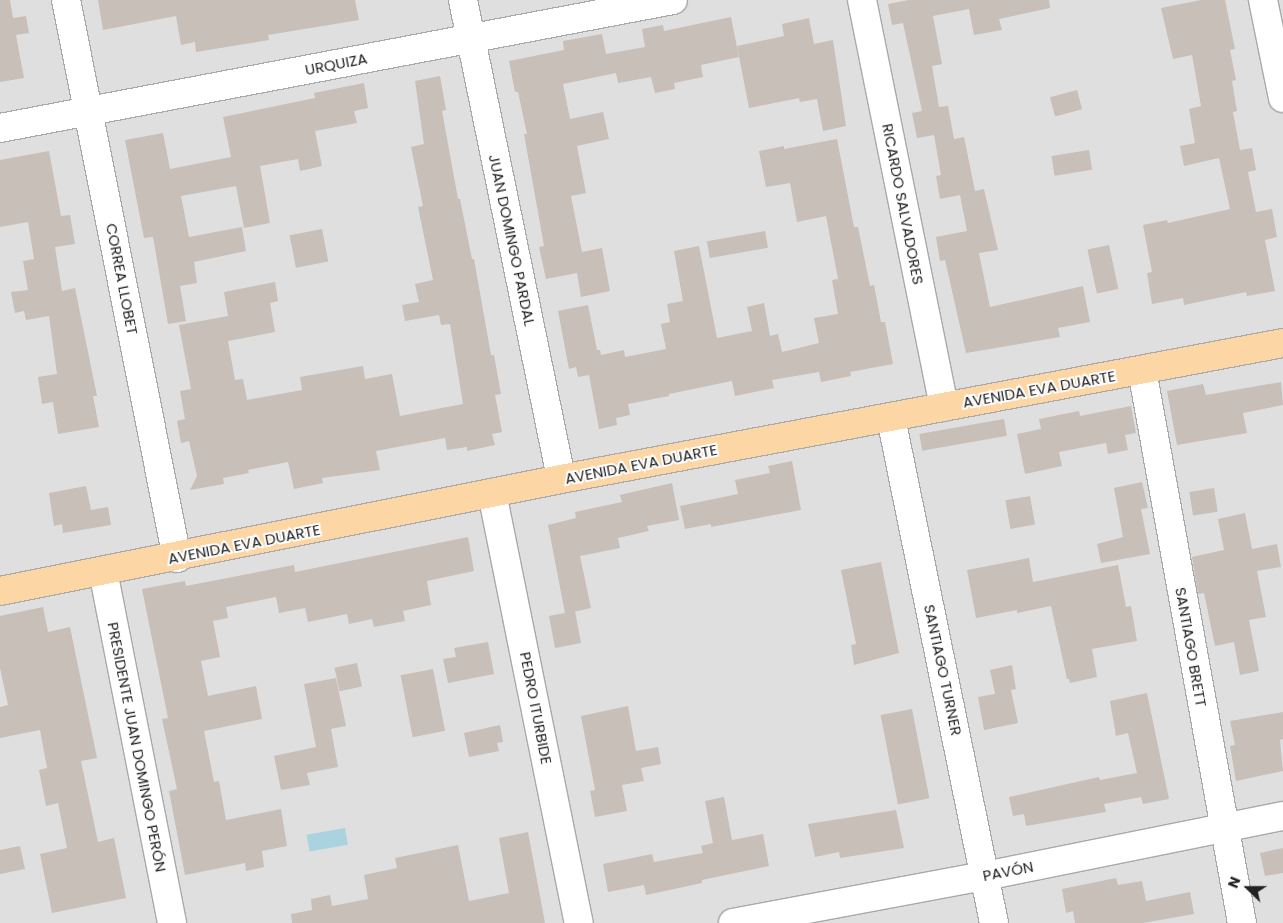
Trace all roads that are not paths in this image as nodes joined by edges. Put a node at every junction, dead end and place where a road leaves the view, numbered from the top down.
1 (66, 0) edge
2 (463, 0) edge
3 (673, 0) edge
4 (862, 0) edge
5 (1263, 0) edge
6 (471, 38) junction
7 (1283, 98) edge
8 (88, 110) junction
9 (0, 128) edge
10 (1283, 343) edge
11 (1142, 370) junction
12 (944, 407) junction
13 (891, 418) junction
14 (560, 479) junction
15 (492, 493) junction
16 (177, 558) junction
17 (103, 571) junction
18 (0, 591) edge
19 (1283, 816) edge
20 (1223, 827) junction
21 (985, 876) junction
22 (791, 918) edge
23 (172, 923) edge
24 (579, 923) edge
25 (733, 923) edge
26 (994, 923) edge
27 (1242, 923) edge

1 - 8 street, CORREA LLOBET
2 - 6 street, JUAN DOMINGO PARDAL
3 - 6 street, URQUIZA
4 - 12 street, RICARDO SALVADORES
5 - 7 street
6 - 8 street, URQUIZA
6 - 14 street, JUAN DOMINGO PARDAL
8 - 9 street, URQUIZA
8 - 16 street, CORREA LLOBET
10 - 11 main road, AVENIDA EVA DUARTE
11 - 12 main road, AVENIDA EVA DUARTE
11 - 20 street, SANTIAGO BRETT
12 - 13 main road, AVENIDA EVA DUARTE
13 - 14 main road, AVENIDA EVA DUARTE
13 - 21 street, SANTIAGO TURNER
14 - 15 main road, AVENIDA EVA DUARTE
15 - 16 main road, AVENIDA EVA DUARTE
15 - 24 street, PEDRO ITURBIDE
16 - 17 main road, AVENIDA EVA DUARTE
17 - 18 main road, AVENIDA EVA DUARTE
17 - 23 street, PRESIDENTE JUAN DOMINGO PERÓN
19 - 20 street, PAVÓN
20 - 21 street, PAVÓN
20 - 27 street, SANTIAGO BRETT
21 - 22 street, PAVÓN
21 - 26 street, SANTIAGO TURNER
22 - 25 street, PAVÓN

